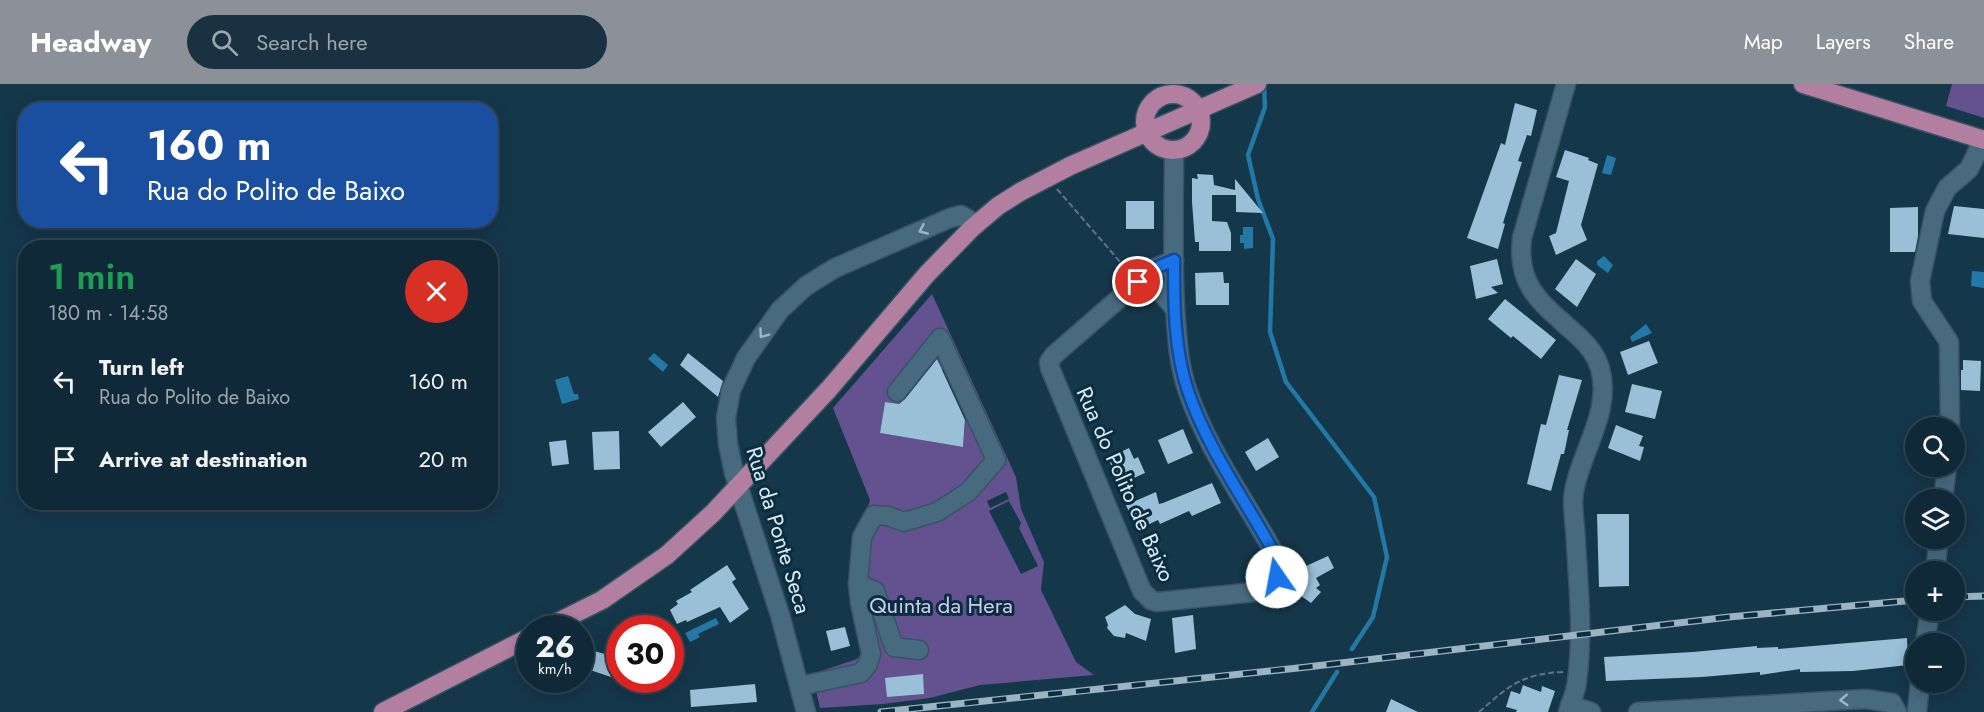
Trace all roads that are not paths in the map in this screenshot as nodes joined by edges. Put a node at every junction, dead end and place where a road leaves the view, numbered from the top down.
1 (1256, 84) edge
2 (1566, 84) edge
3 (1808, 84) edge
4 (1837, 90) edge
5 (1199, 111) junction
6 (1147, 134) junction
7 (1984, 140) edge
8 (1174, 150) junction
9 (976, 224) junction
10 (1174, 260) junction
11 (1135, 284) junction
12 (1175, 309) junction
13 (897, 393) dead end
14 (1950, 417) edge
15 (739, 486) junction
16 (858, 584) junction
17 (572, 615) edge
18 (516, 644) edge
19 (919, 650) dead end
20 (800, 686) junction
21 (1919, 693) edge
22 (806, 708) edge
23 (1569, 708) edge
24 (1897, 711) edge
25 (382, 712) edge
26 (1591, 712) edge
27 (1638, 712) edge
28 (1916, 712) edge

1 - 5 main road
2 - 23 street
3 - 4 main road
4 - 7 main road
5 - 6 main road
5 - 6 main road
5 - 8 main road
6 - 8 main road
6 - 9 main road
7 - 14 street
8 - 10 street, Rua do Polito de Baixo
9 - 15 main road
9 -> 15 street, Rua da Ponte Seca
10 - 11 street, Rua do Polito de Baixo
10 - 12 street, Rua do Polito de Baixo
11 - 12 street
11 - 12 street, Rua do Polito de Baixo
13 - 16 street
15 - 17 main road
15 - 20 street, Rua da Ponte Seca
16 - 19 street
16 - 20 street
18 - 25 main road
20 - 22 street, Rua da Ponte Seca
21 - 28 street
23 - 26 street
24 -> 27 street
24 - 28 street

